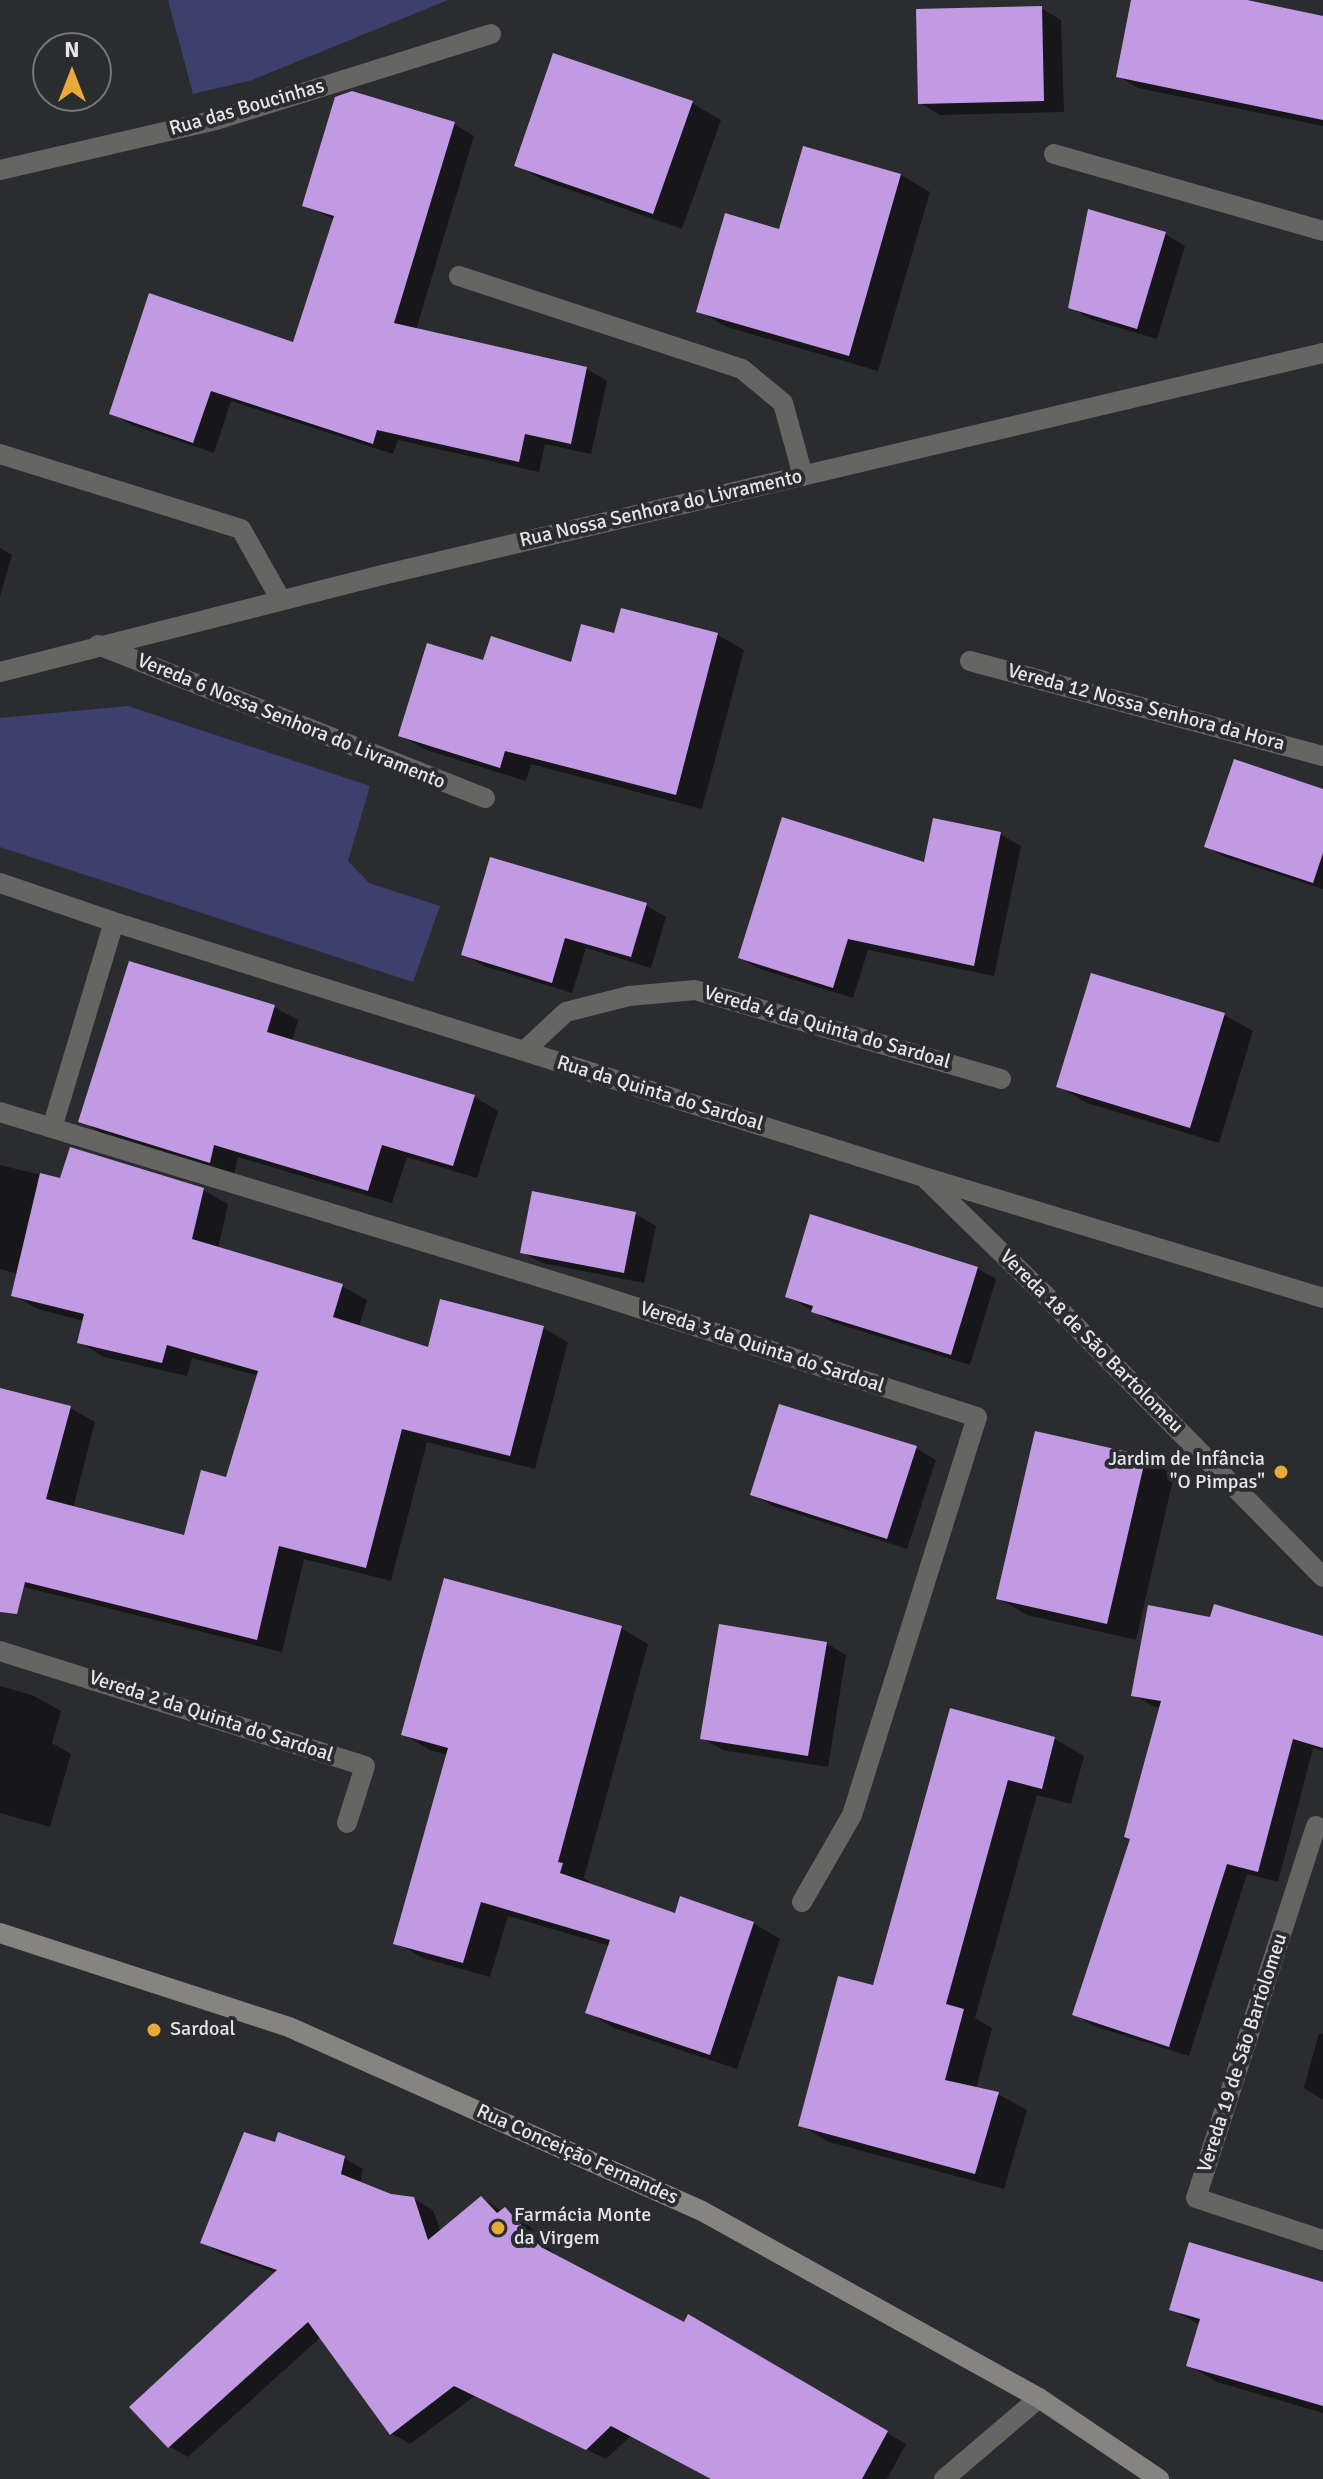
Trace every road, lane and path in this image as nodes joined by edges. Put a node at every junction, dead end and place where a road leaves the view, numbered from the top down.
1 (491, 34) dead end
2 (1054, 154) dead end
3 (0, 170) edge
4 (1323, 231) edge
5 (459, 276) dead end
6 (1323, 353) edge
7 (0, 454) edge
8 (803, 476) junction
9 (281, 600) junction
10 (98, 645) junction
11 (970, 661) dead end
12 (0, 672) edge
13 (1323, 756) edge
14 (485, 798) dead end
15 (0, 883) edge
16 (114, 922) junction
17 (524, 1051) junction
18 (1001, 1079) dead end
19 (0, 1112) edge
20 (52, 1128) junction
21 (924, 1177) junction
22 (1323, 1298) edge
23 (1323, 1577) edge
24 (0, 1651) edge
25 (347, 1823) dead end
26 (1316, 1826) dead end
27 (802, 1902) dead end
28 (0, 1933) edge
29 (1323, 2240) edge
30 (1039, 2398) junction
31 (944, 2479) edge
32 (1159, 2479) edge

1 - 3 street, Rua das Boucinhas
2 - 4 street
5 - 8 street
6 - 8 street, Rua Nossa Senhora do Livramento
7 - 9 street
8 - 9 street, Rua Nossa Senhora do Livramento
9 - 10 street, Rua Nossa Senhora do Livramento
10 - 12 street, Rua Nossa Senhora do Livramento
10 - 14 street, Vereda 6 Nossa Senhora do Livramento
11 - 13 street, Vereda 12 Nossa Senhora da Hora
15 - 16 street, Rua da Quinta do Sardoal
16 - 17 street, Rua da Quinta do Sardoal
16 - 20 street
17 - 18 street, Vereda 4 da Quinta do Sardoal
17 - 21 street, Rua da Quinta do Sardoal
19 - 20 street
20 - 27 street, Vereda 3 da Quinta do Sardoal
21 - 22 street, Rua da Quinta do Sardoal
21 - 23 street, Vereda 18 de São Bartolomeu
24 - 25 street, Vereda 2 da Quinta do Sardoal
26 - 29 street, Vereda 19 de São Bartolomeu
28 - 30 main road, Rua Conceição Fernandes
30 - 31 street
30 - 32 main road, Rua Conceição Fernandes

